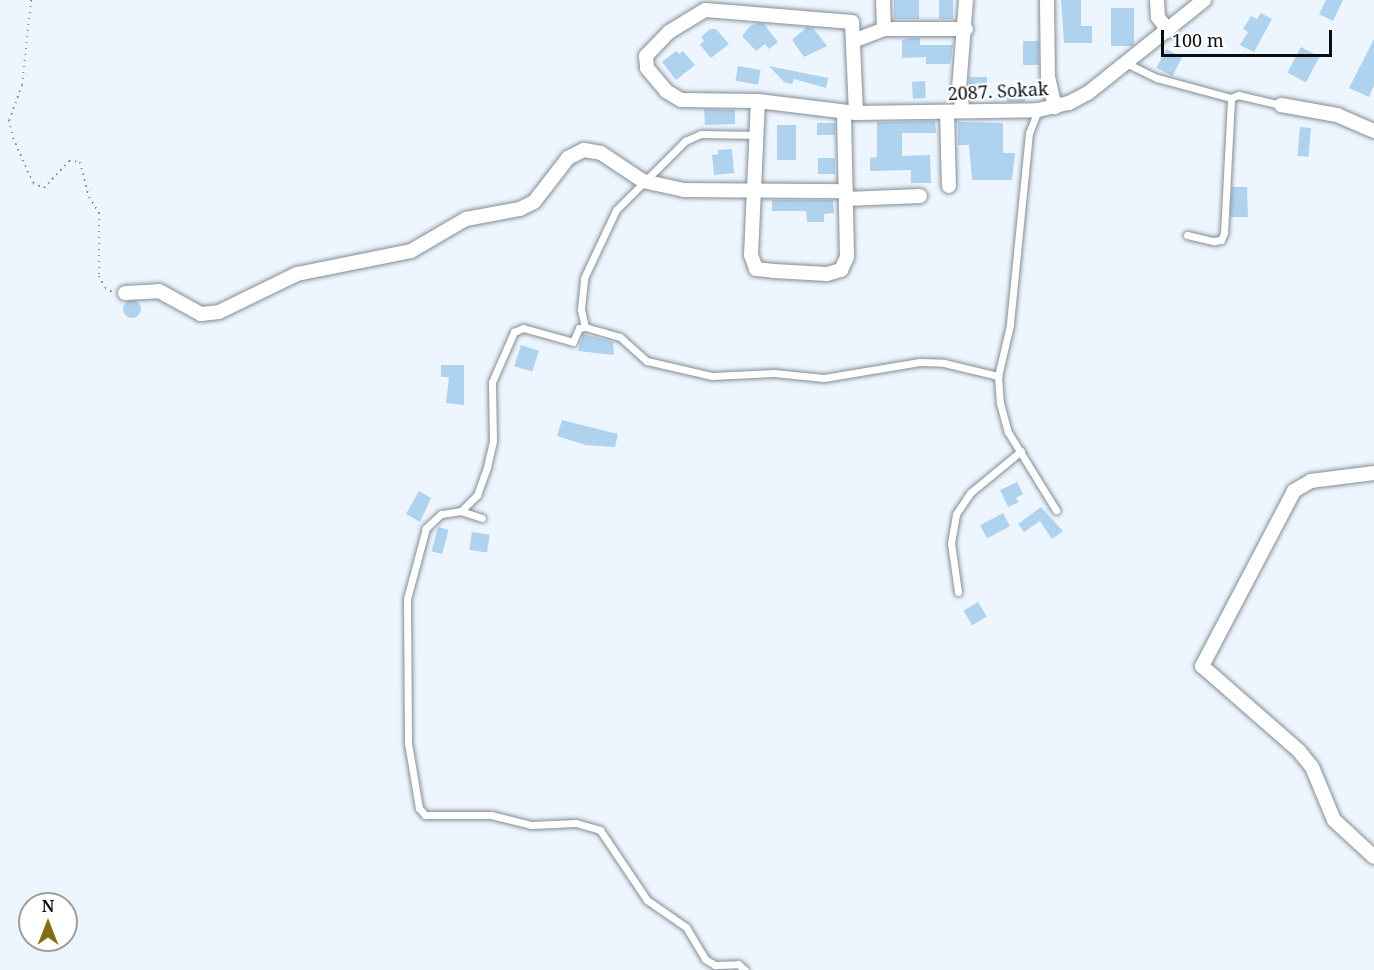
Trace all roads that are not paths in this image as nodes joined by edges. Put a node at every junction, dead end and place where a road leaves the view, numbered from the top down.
1 (883, 0) edge
2 (966, 0) edge
3 (1047, 0) edge
4 (1157, 0) edge
5 (1204, 0) edge
6 (884, 29) junction
7 (966, 29) junction
8 (1168, 31) junction
9 (853, 41) junction
10 (1128, 64) junction
11 (1231, 98) junction
12 (758, 101) junction
13 (1281, 105) joint
14 (1055, 107) junction
15 (1038, 110) junction
16 (963, 111) junction
17 (947, 112) junction
18 (850, 113) junction
19 (1374, 131) edge
20 (759, 135) junction
21 (643, 181) junction
22 (949, 186) dead end
23 (757, 189) junction
24 (846, 195) junction
25 (920, 196) dead end
26 (1187, 235) dead end
27 (125, 293) road end
28 (585, 327) junction
29 (998, 376) junction
30 (1021, 451) junction
31 (1374, 473) edge
32 (1056, 510) dead end
33 (461, 511) junction
34 (482, 518) dead end
35 (958, 592) dead end
36 (1374, 857) edge
37 (744, 970) edge

1 - 6 street
2 - 7 street
3 - 14 street
4 - 8 street
5 - 8 street, 2087. Sokak
6 - 7 street
6 - 9 street
7 - 16 street
8 - 10 street, 2087. Sokak
9 - 12 street, 2087. Sokak
9 - 18 street
10 - 11 lane
10 - 14 street, 2087. Sokak
11 - 13 lane
11 - 26 lane
12 - 18 street, 2087. Sokak
12 - 20 street
13 - 19 street
14 - 15 street, 2087. Sokak
15 - 16 street, 2087. Sokak
15 - 29 lane
16 - 17 street, 2087. Sokak
17 - 18 street, 2087. Sokak
17 - 22 street
18 - 24 street
20 - 21 lane
20 - 23 street
21 - 23 street
21 - 27 street
21 - 28 lane
23 - 24 street
23 - 24 street
24 - 25 street
28 - 29 lane
28 - 33 lane
29 - 30 lane
30 - 32 lane
30 - 35 lane
31 - 36 street
33 - 34 lane
33 - 37 lane

